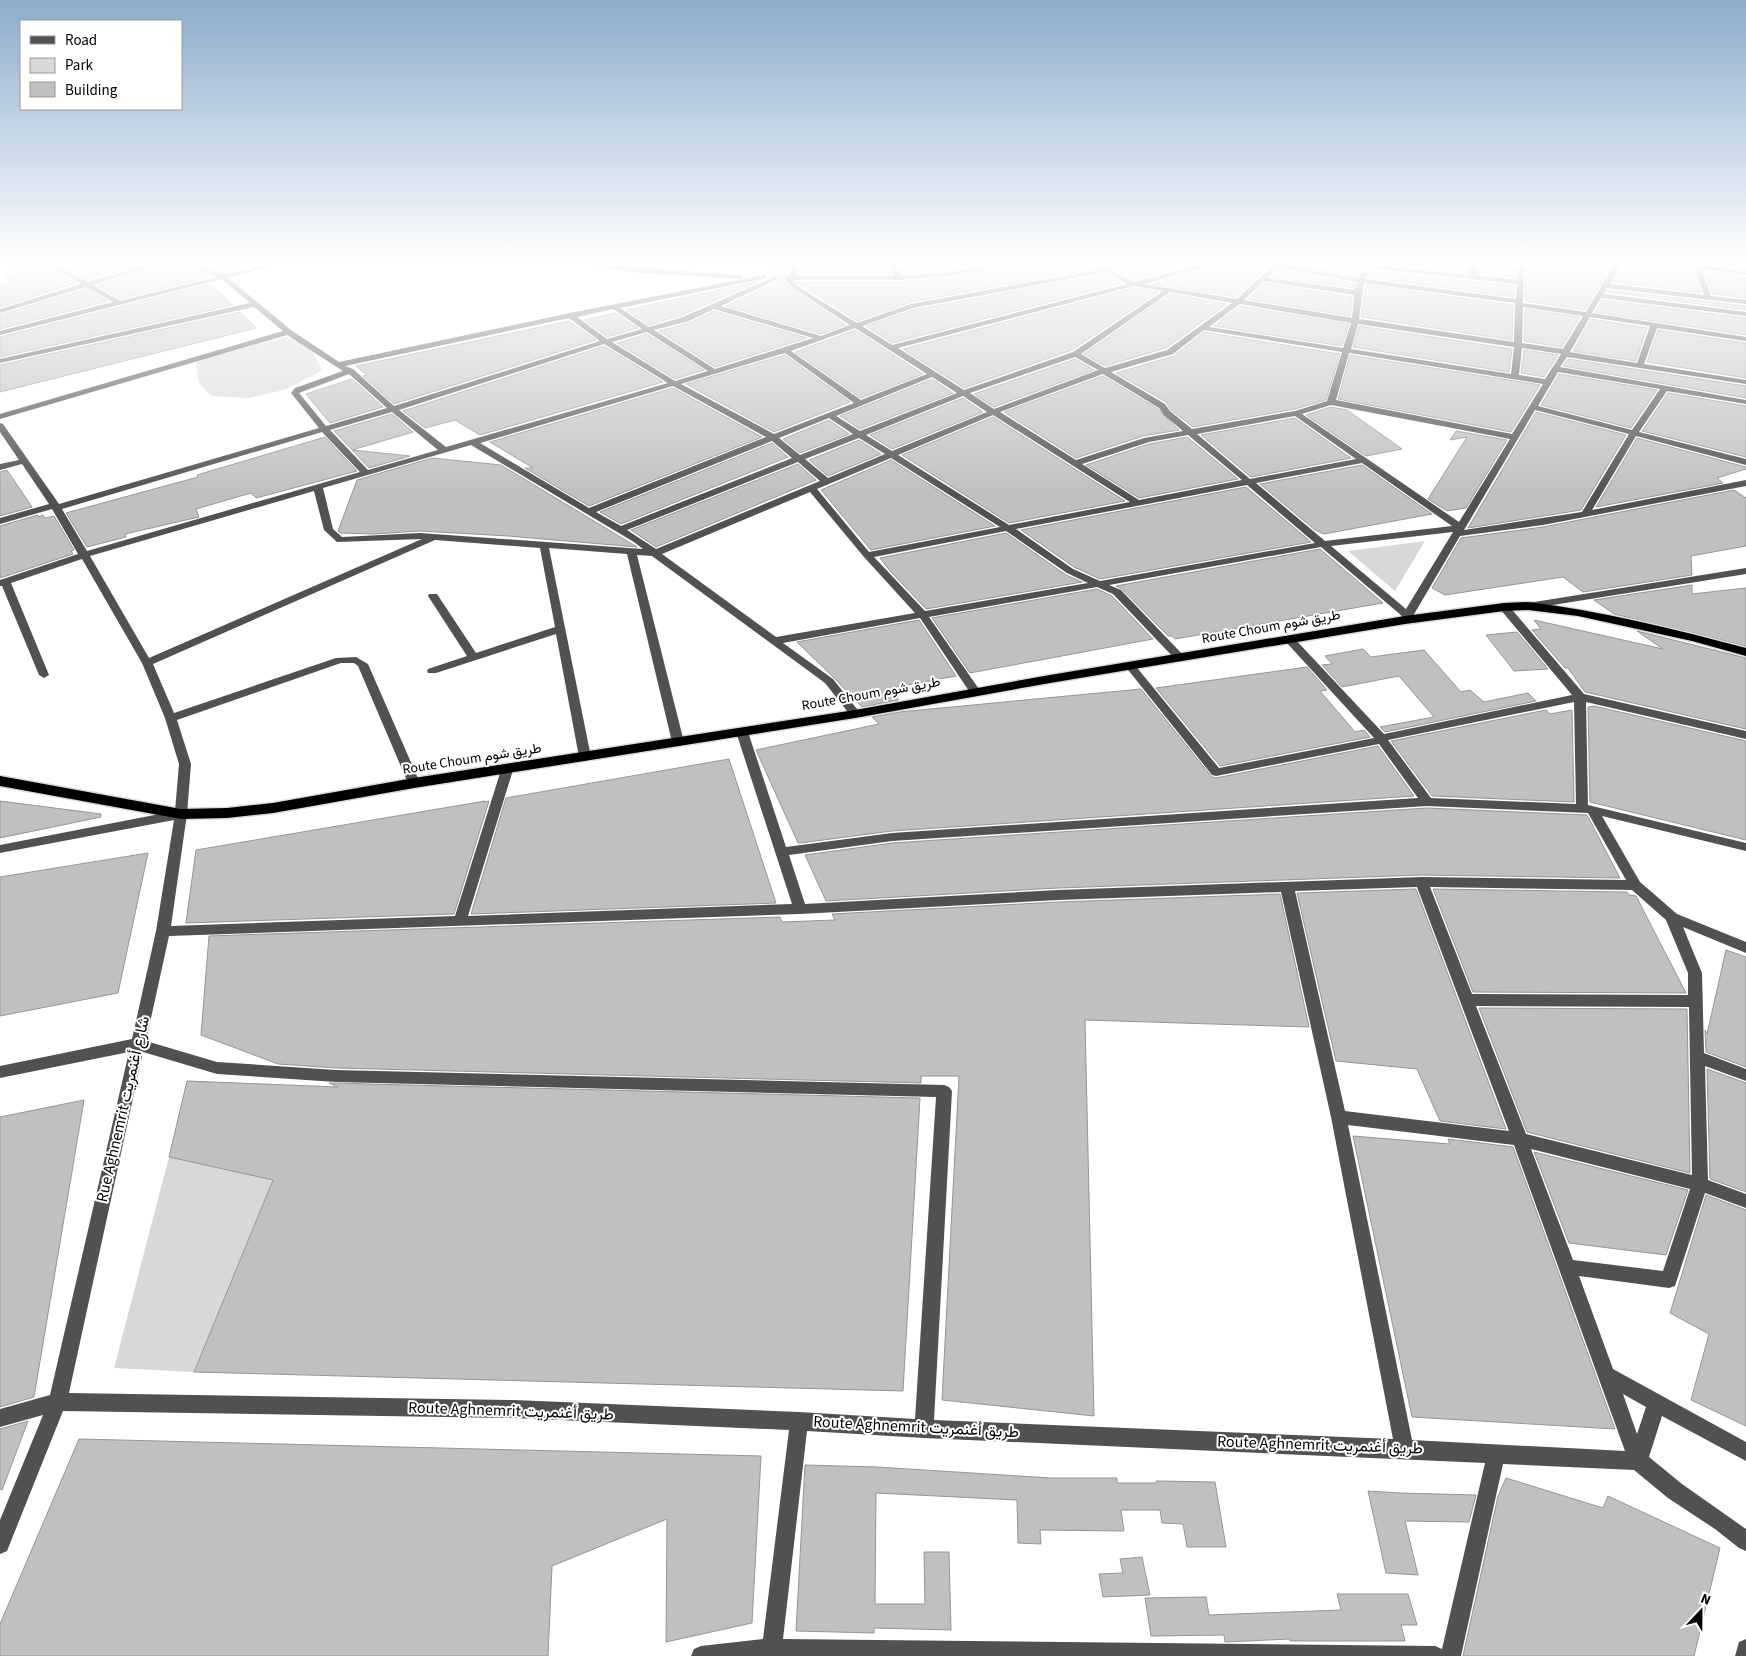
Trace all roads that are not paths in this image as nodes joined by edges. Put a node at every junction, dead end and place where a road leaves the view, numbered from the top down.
1 (93, 340) edge
2 (260, 340) edge
3 (301, 340) edge
4 (455, 340) edge
5 (665, 340) edge
6 (815, 340) edge
7 (877, 340) edge
8 (919, 340) edge
9 (1096, 340) edge
10 (1186, 340) edge
11 (1279, 340) edge
12 (1349, 340) edge
13 (1485, 340) edge
14 (1518, 340) edge
15 (1573, 340) edge
16 (1649, 340) edge
17 (605, 341) joint
18 (1518, 345) junction
19 (890, 348) junction
20 (786, 351) junction
21 (1346, 351) junction
22 (1565, 353) junction
23 (1076, 354) junction
24 (0, 361) edge
25 (338, 365) junction
26 (1640, 365) junction
27 (1556, 369) junction
28 (350, 370) junction
29 (1105, 371) junction
30 (714, 372) junction
31 (933, 374) junction
32 (1515, 376) junction
33 (1548, 382) junction
34 (1746, 382) edge
35 (675, 384) junction
36 (1664, 389) junction
37 (963, 393) junction
38 (860, 402) junction
39 (1331, 402) junction
40 (1746, 402) edge
41 (1533, 407) junction
42 (392, 409) junction
43 (993, 412) junction
44 (1296, 413) junction
45 (829, 415) junction
46 (0, 417) edge
47 (0, 426) edge
48 (324, 429) junction
49 (1190, 432) junction
50 (1634, 433) junction
51 (860, 434) junction
52 (772, 437) junction
53 (1515, 437) junction
54 (472, 442) junction
55 (444, 450) junction
56 (892, 454) junction
57 (798, 459) junction
58 (1362, 460) junction
59 (24, 461) junction
60 (1746, 462) edge
61 (1076, 463) junction
62 (0, 468) edge
63 (366, 473) junction
64 (826, 481) junction
65 (1249, 482) junction
66 (1746, 483) edge
67 (318, 487) junction
68 (811, 487) junction
69 (1138, 503) junction
70 (56, 506) junction
71 (589, 511) junction
72 (1585, 514) junction
73 (0, 521) edge
74 (1008, 528) junction
75 (620, 530) junction
76 (1459, 531) junction
77 (434, 538) junction
78 (1324, 544) junction
79 (544, 545) junction
80 (631, 551) junction
81 (655, 553) junction
82 (84, 555) junction
83 (867, 555) junction
84 (1746, 571) edge
85 (3, 582) edge
86 (1095, 583) junction
87 (433, 596) dead end
88 (1528, 606) junction
89 (1504, 607) junction
90 (922, 614) junction
91 (1407, 618) junction
92 (560, 629) junction
93 (1290, 640) junction
94 (774, 641) junction
95 (1746, 652) edge
96 (474, 657) junction
97 (1180, 658) junction
98 (147, 663) junction
99 (1130, 666) junction
100 (432, 671) dead end
101 (44, 675) dead end
102 (975, 692) junction
103 (1580, 697) junction
104 (855, 714) junction
105 (171, 718) junction
106 (742, 732) junction
107 (1746, 735) edge
108 (1381, 739) junction
109 (678, 742) junction
110 (586, 758) junction
111 (507, 770) junction
112 (0, 781) edge
113 (414, 784) junction
114 (1427, 802) junction
115 (1587, 809) junction
116 (181, 814) junction
117 (1746, 847) edge
118 (0, 849) edge
119 (780, 852) junction
120 (1422, 882) junction
121 (1635, 885) junction
122 (1287, 887) junction
123 (800, 909) junction
124 (1672, 917) junction
125 (460, 921) junction
126 (163, 931) junction
127 (1746, 948) edge
128 (1468, 1000) junction
129 (1696, 1000) junction
130 (137, 1044) junction
131 (1698, 1057) junction
132 (0, 1072) edge
133 (1746, 1075) edge
134 (1339, 1117) junction
135 (1520, 1139) junction
136 (1700, 1184) junction
137 (1746, 1201) edge
138 (1567, 1267) junction
139 (1606, 1375) junction
140 (58, 1402) junction
141 (1657, 1403) junction
142 (0, 1418) edge
143 (799, 1421) junction
144 (924, 1429) junction
145 (1404, 1449) junction
146 (1746, 1452) edge
147 (1496, 1454) junction
148 (1638, 1461) junction
149 (1746, 1541) edge
150 (0, 1544) edge
151 (1746, 1649) edge
152 (771, 1652) edge
153 (701, 1656) edge
154 (1435, 1656) edge
155 (1451, 1656) edge
156 (1745, 1656) edge

1 - 24 street
2 - 46 street
3 - 25 street
4 - 25 street
5 - 30 street
6 - 20 street
7 - 19 street
8 - 19 street
9 - 23 street
10 - 29 street
11 - 21 street
12 - 21 street
13 - 18 street
14 - 18 street
15 - 22 street
16 - 26 street
17 - 35 street
17 - 42 street
18 - 22 street
18 - 32 street
19 - 31 street
20 - 30 street
20 - 38 street
21 - 32 street
21 - 39 street
22 - 26 street
22 - 27 street
23 - 29 street
23 - 37 street
25 - 28 street
26 - 34 street
27 - 33 street
27 - 36 street
28 - 42 street
28 - 48 street
29 - 43 street
29 - 49 street
30 - 35 street
31 - 37 street
31 - 38 street
32 - 33 street
33 - 41 street
35 - 52 street
35 - 54 street
36 - 40 street
36 - 50 street
37 - 43 street
37 - 51 street
38 - 45 street
39 - 44 street
39 - 53 street
41 - 50 street
41 - 53 street
42 - 48 street
42 - 55 street
43 - 56 street
43 - 61 street
44 - 49 street
44 - 58 street
45 - 51 street
45 - 52 street
47 - 59 street, Rue Aghnemrit شارع أغنمريت
48 - 63 street
48 - 70 street
49 - 61 street
49 - 65 street
50 - 60 street
50 - 72 street
51 - 56 street
51 - 57 street
52 - 57 street
52 - 71 street
53 - 76 street
54 - 55 street
54 - 71 street
55 - 63 street
56 - 64 street
56 - 74 street
57 - 64 street
57 - 75 street
58 - 65 street
58 - 76 street
59 - 62 street
59 - 70 street, Rue Aghnemrit شارع أغنمريت
61 - 69 street
63 - 67 street
64 - 68 street
65 - 69 street
65 - 78 street
66 - 72 street
67 - 77 street
67 - 82 street
68 - 81 street
68 - 83 street
69 - 74 street
70 - 73 street
70 - 82 street, Rue Aghnemrit شارع أغنمريت
71 - 75 street
72 - 76 street
74 - 83 street
74 - 86 street
75 - 81 street
76 - 78 street
76 - 91 street
77 - 79 street
77 - 98 street
78 - 86 street
78 - 91 street
79 - 80 street
79 - 92 street
80 - 81 street
80 - 109 street
81 - 94 street
82 - 85 street
82 - 98 street, Rue Aghnemrit شارع أغنمريت
83 - 90 street
84 - 88 street
85 - 101 street
86 - 90 street
86 - 97 street
87 - 96 street
88 - 89 highway, Route Choum طريق شوم
88 - 95 highway, Route Choum طريق شوم
89 - 91 highway, Route Choum طريق شوم
89 - 103 street
90 - 94 street
90 - 102 street
91 - 93 highway, Route Choum طريق شوم
92 - 96 street
92 - 110 street
93 - 97 highway, Route Choum طريق شوم
93 - 108 street
94 - 104 street
96 - 100 street
97 - 99 highway, Route Choum طريق شوم
98 - 105 street, Rue Aghnemrit شارع أغنمريت
99 - 102 highway, Route Choum طريق شوم
99 - 108 street
102 - 104 highway, Route Choum طريق شوم
103 - 107 street
103 - 108 street
103 - 115 street
104 - 106 highway, Route Choum طريق شوم
105 - 113 street
105 - 116 street, Rue Aghnemrit شارع أغنمريت
106 - 109 highway, Route Choum طريق شوم
106 - 119 street
108 - 114 street
109 - 110 highway, Route Choum طريق شوم
110 - 111 highway, Route Choum طريق شوم
111 - 113 highway, Route Choum طريق شوم
111 - 125 street
112 - 116 highway, Route Choum طريق شوم
113 - 116 highway, Route Choum طريق شوم
114 - 115 street
114 - 119 street
115 - 117 street
115 - 121 street
116 - 118 street
116 - 126 street, Rue Aghnemrit شارع أغنمريت
119 - 123 street
120 - 121 street
120 - 122 street
120 - 128 street
121 - 124 street
122 - 123 street
122 - 134 street
123 - 125 street
124 - 127 street
124 - 129 street
125 - 126 street
126 - 130 street, Rue Aghnemrit شارع أغنمريت
128 - 129 street
128 - 135 street
129 - 131 street
130 - 132 street
130 - 140 street, Rue Aghnemrit شارع أغنمريت
130 - 144 street
131 - 133 street
131 - 136 street
134 - 135 street
134 - 145 street
135 - 136 street
135 - 138 street
136 - 137 street
136 - 138 street
138 - 139 street
139 - 141 street
139 - 148 street
140 - 142 street, Route Aghnemrit طريق أغنمريت
140 - 143 street, Route Aghnemrit طريق أغنمريت
140 - 150 street, Rue Aghnemrit شارع أغنمريت
141 - 146 street
141 - 148 street
143 - 144 street, Route Aghnemrit طريق أغنمريت
143 - 152 street
144 - 145 street, Route Aghnemrit طريق أغنمريت
145 - 147 street, Route Aghnemrit طريق أغنمريت
147 - 148 street, Route Aghnemrit طريق أغنمريت
147 - 155 street
148 - 149 street
151 - 156 street
152 - 153 street
152 - 154 street

